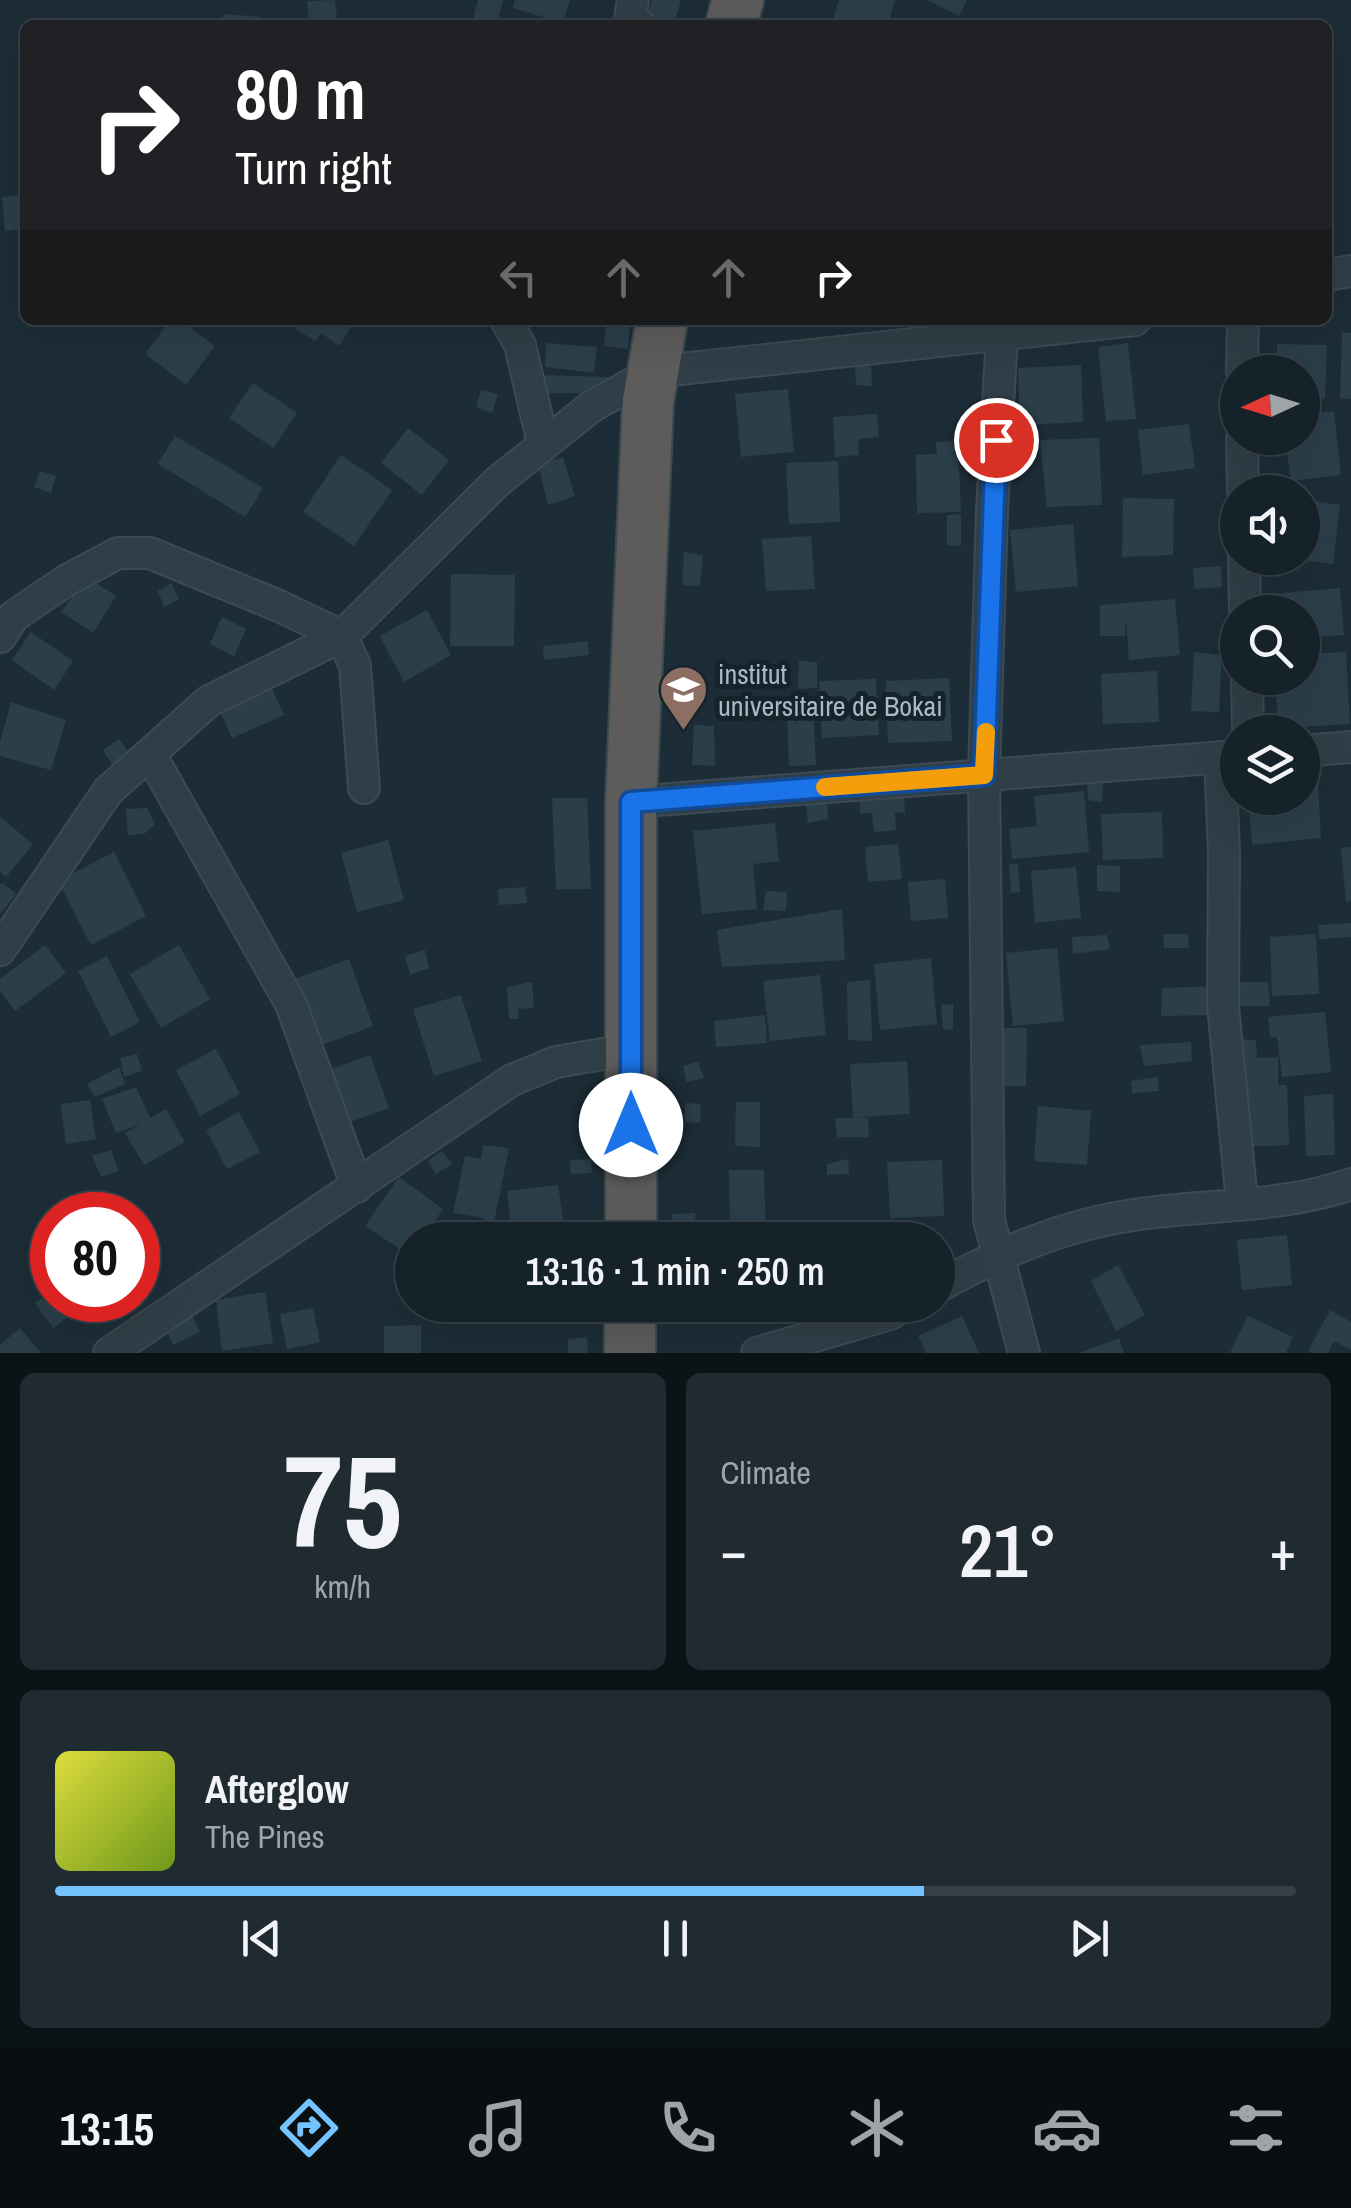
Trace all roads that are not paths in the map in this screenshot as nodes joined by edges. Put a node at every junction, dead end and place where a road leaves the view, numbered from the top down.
1 (509, 325) edge
2 (661, 325) edge
3 (1088, 325) edge
4 (1243, 325) edge
5 (1002, 334) junction
6 (1242, 355) edge
7 (653, 372) junction
8 (543, 443) junction
9 (342, 636) junction
10 (0, 637) edge
11 (1351, 747) edge
12 (1320, 750) edge
13 (150, 754) junction
14 (1220, 757) edge
15 (984, 775) junction
16 (364, 788) dead end
17 (631, 802) junction
18 (1226, 815) edge
19 (0, 950) edge
20 (632, 1049) junction
21 (1351, 1184) edge
22 (357, 1187) junction
23 (1242, 1202) junction
24 (631, 1222) edge
25 (997, 1254) junction
26 (955, 1277) edge
27 (630, 1322) edge
28 (863, 1322) edge
29 (109, 1353) edge
30 (630, 1353) edge
31 (757, 1353) edge
32 (1024, 1353) edge

1 - 8 street
2 - 7 highway
3 - 5 street
4 - 6 street
5 - 7 street
5 - 15 street
7 - 8 street
7 - 17 highway
8 - 9 street
9 - 10 street
9 - 13 street
9 - 16 street
11 - 12 street
13 - 19 street
13 - 22 street
14 - 15 street
15 - 17 street
15 - 25 street
17 - 20 highway
18 - 23 street
20 - 22 street
20 - 24 highway
21 - 23 street
22 - 29 street
23 - 25 street
25 - 26 street
25 - 32 street
27 - 30 highway
28 - 31 street

